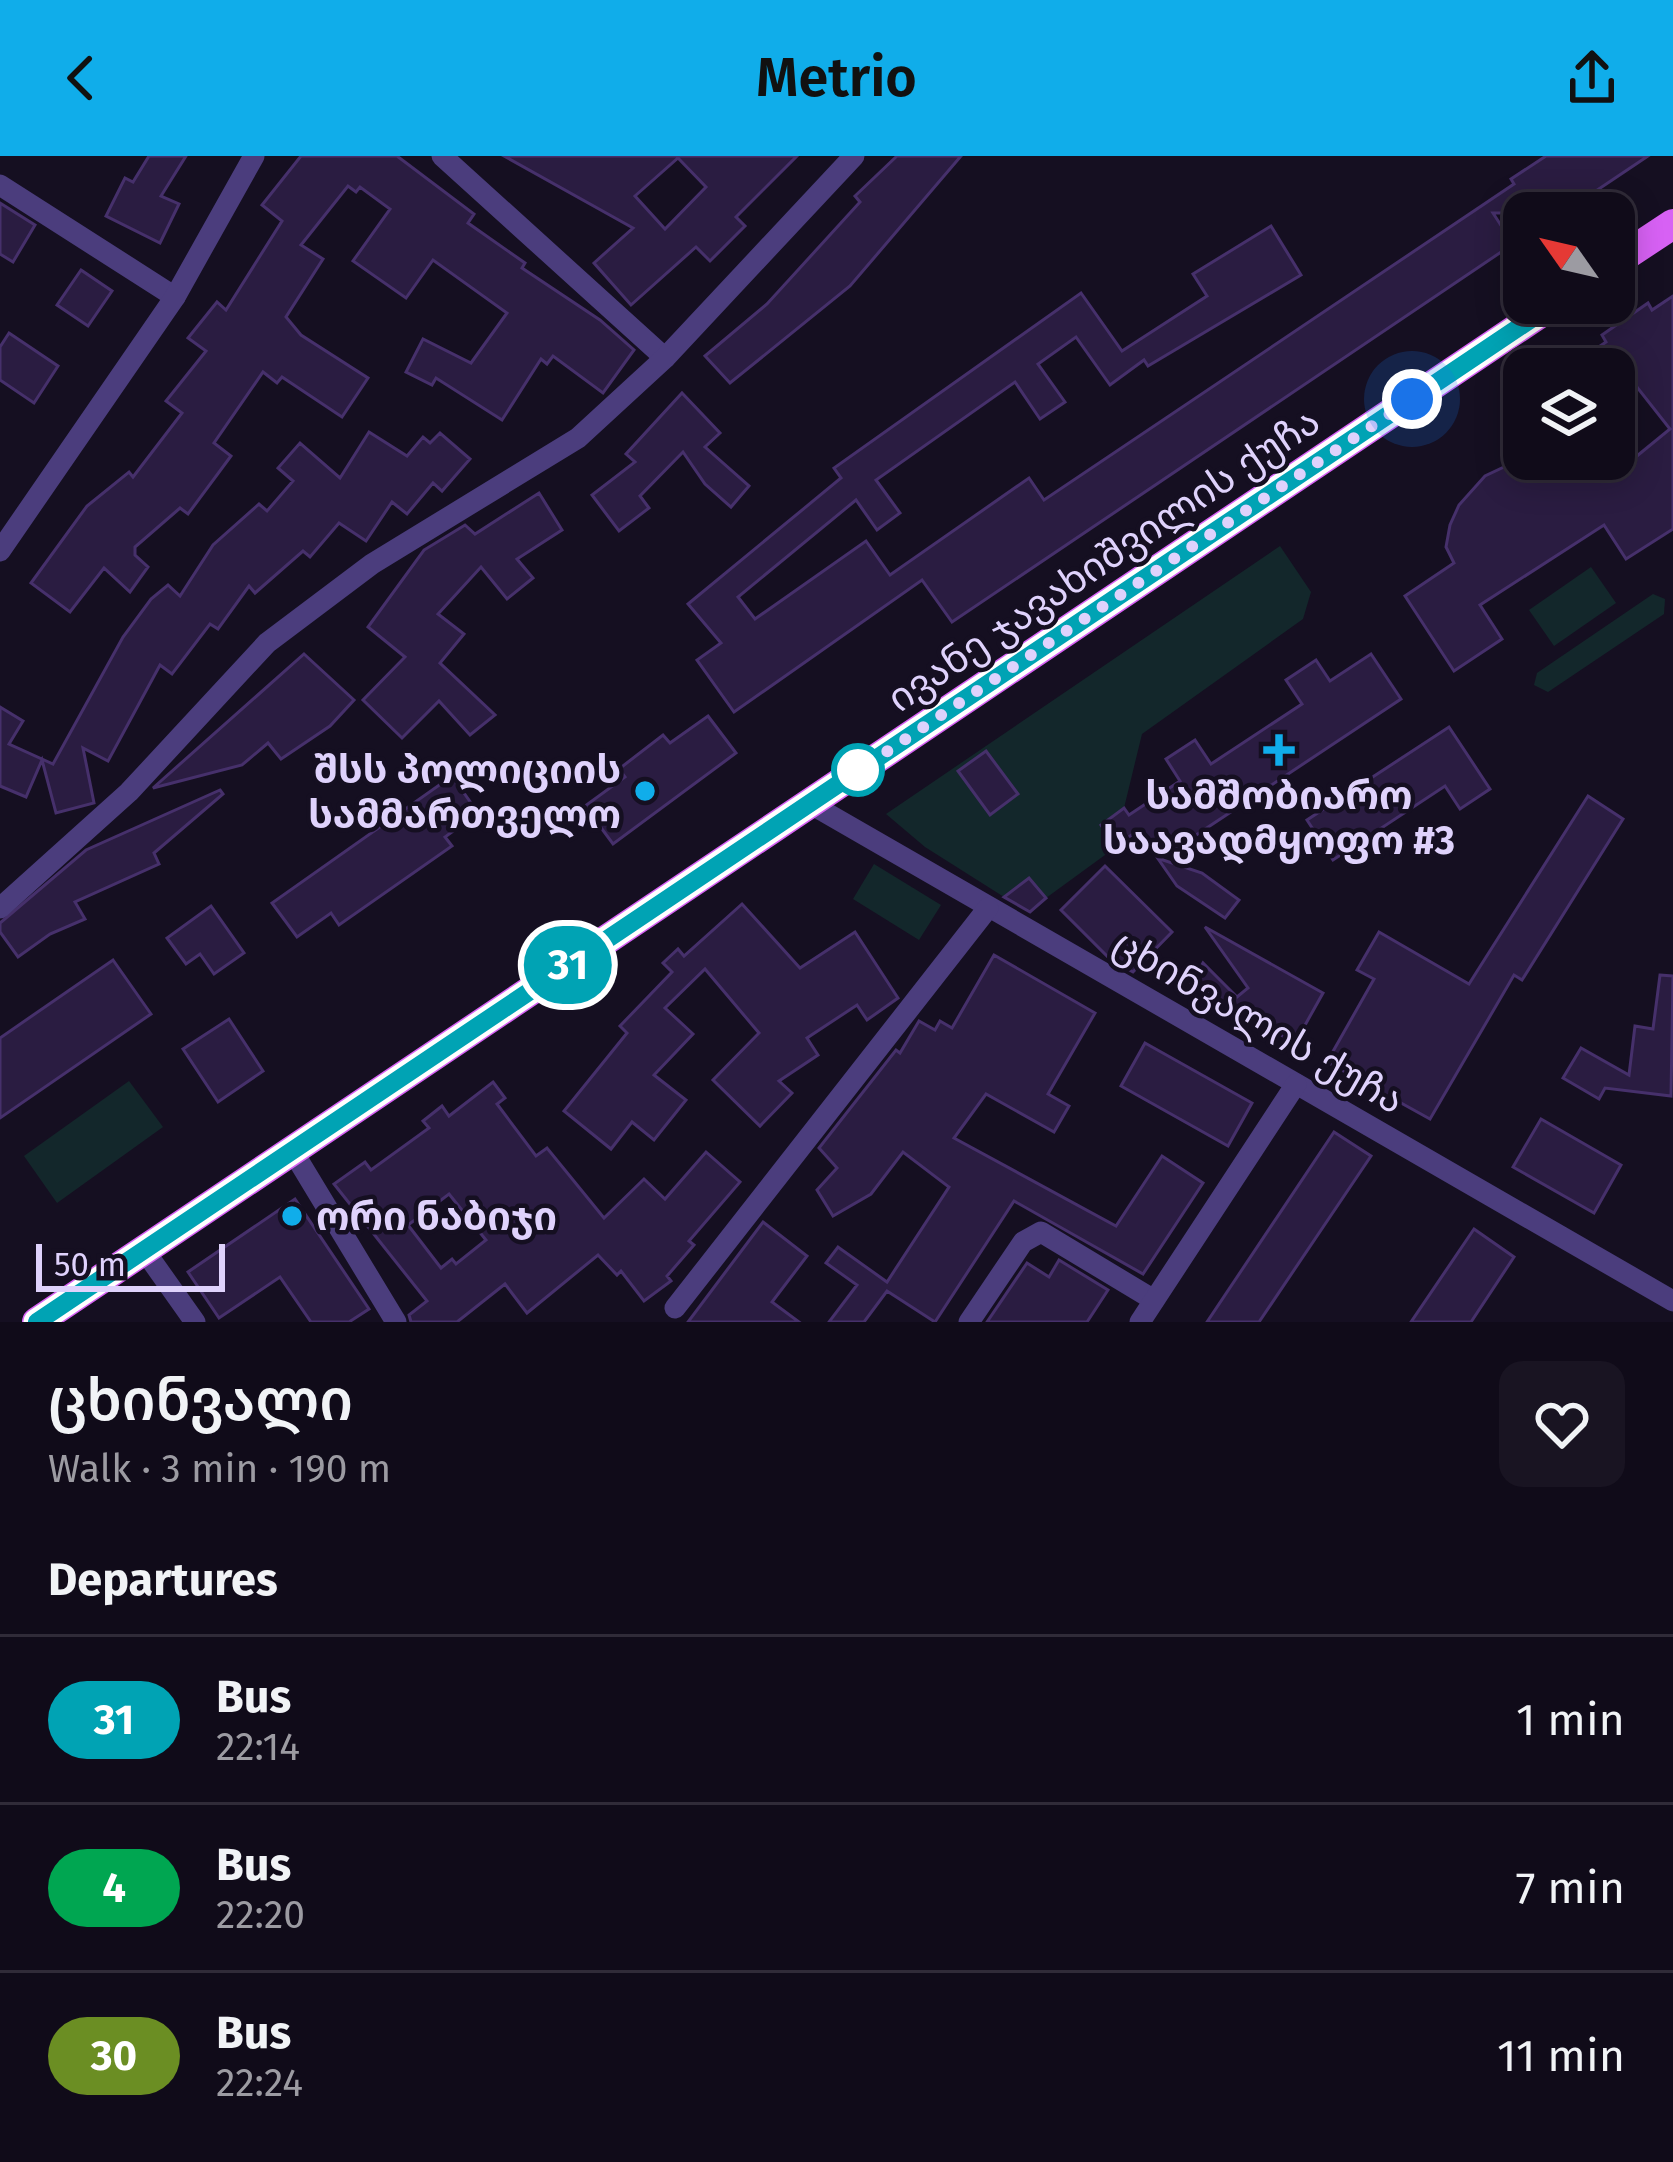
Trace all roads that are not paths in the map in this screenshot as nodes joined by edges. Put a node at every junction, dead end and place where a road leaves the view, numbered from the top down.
1 (254, 156) edge
2 (442, 156) edge
3 (854, 156) edge
4 (0, 185) edge
5 (1673, 224) edge
6 (1635, 249) edge
7 (175, 298) junction
8 (1524, 324) edge
9 (665, 358) junction
10 (0, 551) edge
11 (809, 803) junction
12 (0, 908) edge
13 (988, 908) junction
14 (1296, 1084) junction
15 (292, 1150) junction
16 (144, 1250) junction
17 (1154, 1300) junction
18 (1673, 1301) edge
19 (675, 1308) dead end
20 (37, 1322) edge
21 (196, 1322) edge
22 (396, 1322) edge
23 (969, 1322) edge
24 (1140, 1322) edge

1 - 7 street
2 - 9 street
3 - 9 street
4 - 7 street
5 - 6 main road
7 - 10 street
8 - 11 main road, ივანე ჯავახიშვილის ქუჩა
9 - 12 street
11 - 13 street, ცხინვალის ქუჩა
11 - 15 main road, ივანე ჯავახიშვილის ქუჩა
13 - 14 street, ცხინვალის ქუჩა
13 - 19 street
14 - 17 street
14 - 18 street, ცხინვალის ქუჩა
15 - 16 main road, ივანე ჯავახიშვილის ქუჩა
15 - 22 street
16 - 20 main road, ივანე ჯავახიშვილის ქუჩა
16 - 21 street
17 - 23 street
17 - 24 street

